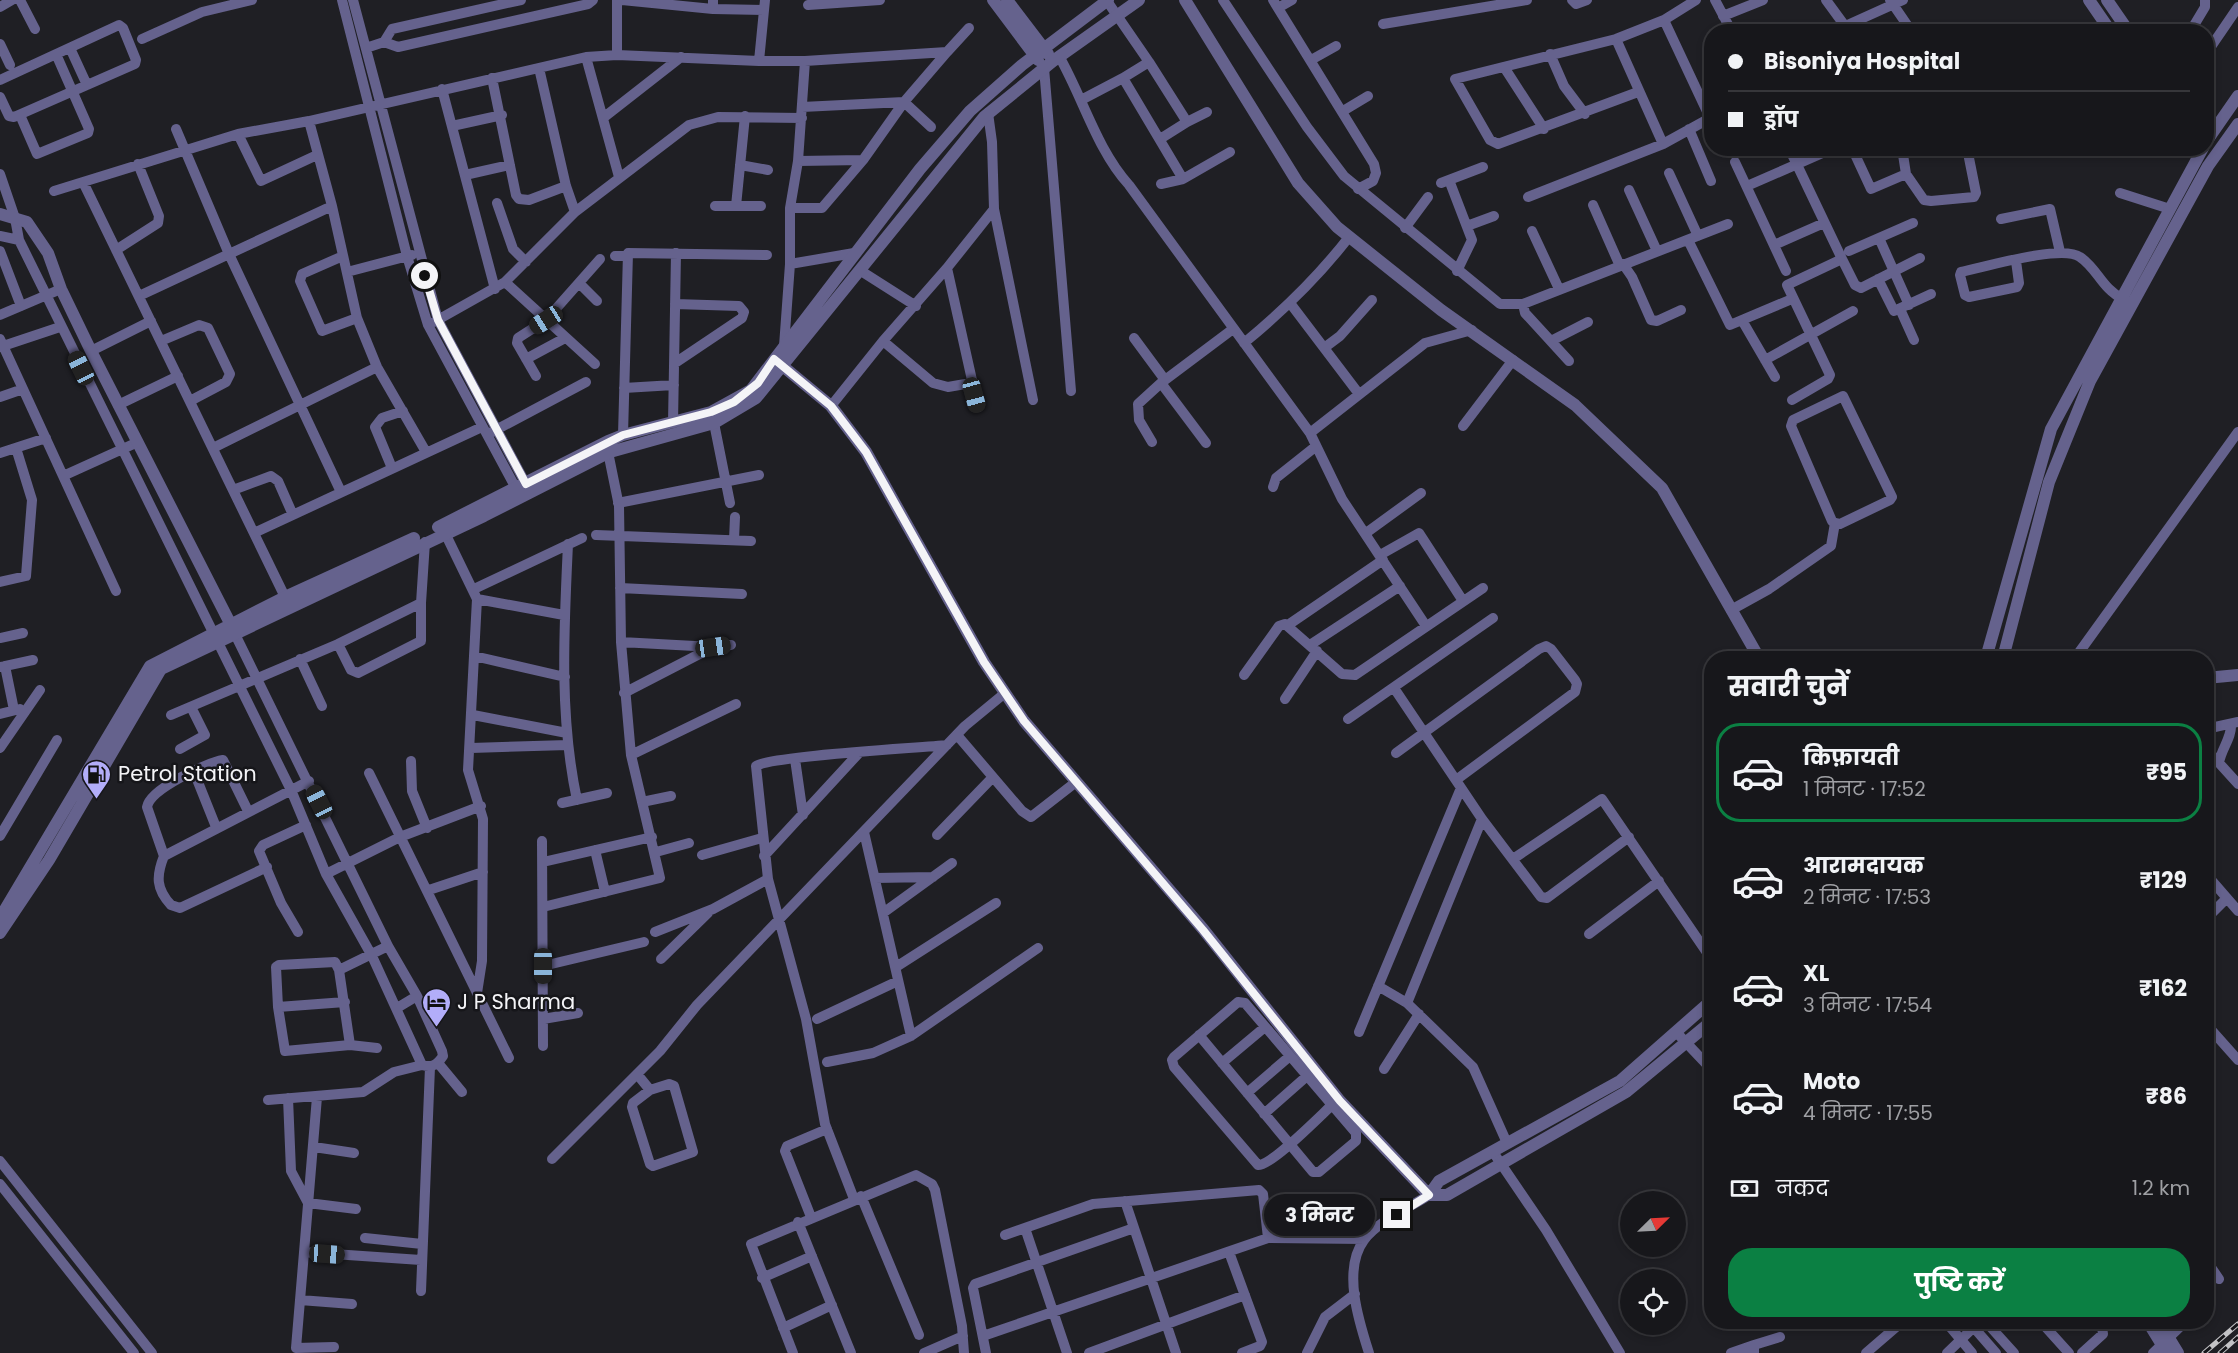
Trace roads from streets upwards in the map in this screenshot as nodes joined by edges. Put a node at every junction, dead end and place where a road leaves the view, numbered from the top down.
1 (12, 0) edge
2 (20, 0) edge
3 (252, 0) edge
4 (342, 0) edge
5 (354, 0) edge
6 (519, 0) edge
7 (592, 0) edge
8 (616, 0) edge
9 (622, 0) edge
10 (880, 0) edge
11 (993, 0) edge
12 (1007, 0) edge
13 (1138, 0) edge
14 (1185, 0) edge
15 (1223, 0) edge
16 (1292, 0) edge
17 (1527, 0) edge
18 (1572, 0) edge
19 (1587, 0) edge
20 (1696, 0) edge
21 (1715, 0) edge
22 (1763, 0) edge
23 (1826, 0) edge
24 (2089, 0) edge
25 (2107, 0) edge
26 (2205, 0) edge
27 (1108, 1) edge
28 (1896, 2) edge
29 (713, 4) edge
30 (1275, 4) edge
31 (764, 5) edge
32 (808, 5) dead end
33 (0, 7) edge
34 (2238, 7) edge
35 (1119, 16) junction
36 (1724, 16) junction
37 (520, 20) junction
38 (1664, 20) junction
39 (1383, 24) dead end
40 (1728, 24) edge
41 (1844, 24) edge
42 (1849, 24) edge
43 (1908, 24) edge
44 (2106, 24) edge
45 (2124, 24) edge
46 (2195, 24) edge
47 (969, 28) dead end
48 (35, 29) dead end
49 (142, 39) dead end
50 (1616, 39) junction
51 (384, 42) junction
52 (2214, 42) edge
53 (0, 44) edge
54 (1336, 46) dead end
55 (70, 48) junction
56 (366, 48) junction
57 (947, 52) junction
58 (1039, 52) junction
59 (57, 54) junction
60 (1550, 54) junction
61 (617, 55) junction
62 (586, 57) junction
63 (681, 57) junction
64 (1311, 60) junction
65 (759, 61) junction
66 (805, 61) junction
67 (1052, 62) junction
68 (1149, 62) junction
69 (10, 64) dead end
70 (1504, 67) junction
71 (538, 68) junction
72 (492, 78) junction
73 (1123, 78) junction
74 (0, 80) edge
75 (87, 85) junction
76 (442, 89) junction
77 (73, 91) junction
78 (1638, 92) junction
79 (1368, 96) dead end
80 (2238, 96) edge
81 (0, 97) edge
82 (1083, 99) junction
83 (904, 102) junction
84 (1704, 103) edge
85 (373, 105) junction
86 (1343, 111) junction
87 (1207, 112) dead end
88 (802, 113) junction
89 (988, 113) junction
90 (1585, 114) junction
91 (20, 115) junction
92 (502, 115) junction
93 (745, 116) junction
94 (603, 117) junction
95 (309, 121) junction
96 (1704, 121) edge
97 (1187, 122) junction
98 (2238, 124) edge
99 (452, 126) junction
100 (931, 127) dead end
101 (176, 129) dead end
102 (1544, 129) junction
103 (1689, 129) junction
104 (2214, 131) edge
105 (238, 134) junction
106 (1160, 139) junction
107 (1663, 144) junction
108 (184, 148) junction
109 (2214, 149) edge
110 (1230, 152) dead end
111 (2217, 153) junction
112 (317, 155) junction
113 (1793, 156) edge
114 (1816, 156) edge
115 (1856, 156) edge
116 (1903, 156) edge
117 (1969, 156) edge
118 (2196, 156) edge
119 (2201, 156) edge
120 (863, 160) junction
121 (798, 161) junction
122 (1735, 162) dead end
123 (138, 164) junction
124 (1797, 164) junction
125 (510, 165) junction
126 (740, 165) junction
127 (2208, 166) junction
128 (1483, 167) dead end
129 (768, 170) dead end
130 (1669, 173) dead end
131 (0, 174) edge
132 (1906, 174) junction
133 (465, 175) junction
134 (619, 177) junction
135 (1184, 179) junction
136 (1711, 181) dead end
137 (84, 182) junction
138 (1161, 184) dead end
139 (566, 186) junction
140 (1747, 186) junction
141 (1358, 189) junction
142 (1629, 190) dead end
143 (54, 191) dead end
144 (2120, 194) dead end
145 (1428, 197) dead end
146 (1528, 197) dead end
147 (497, 203) dead end
148 (1593, 205) dead end
149 (332, 206) junction
150 (715, 206) dead end
151 (736, 206) junction
152 (761, 206) dead end
153 (790, 208) junction
154 (994, 209) junction
155 (2170, 209) junction
156 (575, 212) junction
157 (0, 214) edge
158 (1494, 216) dead end
159 (15, 218) junction
160 (2001, 219) dead end
161 (1913, 222) dead end
162 (1824, 223) junction
163 (1728, 224) dead end
164 (1467, 226) junction
165 (1405, 228) junction
166 (1532, 231) dead end
167 (0, 236) edge
168 (1349, 237) junction
169 (1693, 238) junction
170 (1879, 238) junction
171 (19, 240) junction
172 (1774, 245) junction
173 (116, 250) junction
174 (0, 251) edge
175 (1657, 251) junction
176 (2060, 252) junction
177 (676, 253) junction
178 (229, 254) junction
179 (854, 254) junction
180 (413, 255) junction
181 (767, 255) dead end
182 (1845, 255) junction
183 (343, 256) junction
184 (615, 256) dead end
185 (628, 256) junction
186 (1920, 258) dead end
187 (600, 259) dead end
188 (2016, 261) junction
189 (526, 262) junction
190 (790, 264) junction
191 (1622, 265) junction
192 (947, 268) junction
193 (861, 271) junction
194 (1457, 271) junction
195 (1786, 271) dead end
196 (1894, 271) junction
197 (347, 272) junction
198 (1878, 279) junction
199 (505, 282) junction
200 (579, 282) junction
201 (61, 289) junction
202 (495, 289) junction
203 (1559, 289) junction
204 (1931, 294) dead end
205 (45, 296) junction
206 (139, 296) junction
207 (2123, 299) junction
208 (1372, 300) dead end
209 (1792, 300) junction
210 (597, 302) dead end
211 (1290, 303) junction
212 (675, 304) junction
213 (1523, 304) junction
214 (21, 306) junction
215 (916, 306) junction
216 (1905, 307) junction
217 (1681, 310) dead end
218 (1853, 311) dead end
219 (0, 315) edge
220 (357, 318) junction
221 (546, 320) junction
222 (151, 321) junction
223 (433, 322) junction
224 (1588, 322) dead end
225 (1743, 322) junction
226 (60, 327) junction
227 (1233, 329) junction
228 (1472, 330) junction
229 (1809, 333) junction
230 (565, 338) junction
231 (1134, 338) dead end
232 (1914, 340) dead end
233 (161, 341) junction
234 (883, 341) junction
235 (1551, 341) junction
236 (1244, 343) junction
237 (1, 345) edge
238 (784, 346) junction
239 (1324, 348) junction
240 (91, 351) junction
241 (526, 359) junction
242 (1513, 360) junction
243 (1765, 360) junction
244 (1569, 361) dead end
245 (675, 363) junction
246 (779, 363) junction
247 (595, 364) dead end
248 (377, 367) junction
249 (178, 376) junction
250 (536, 376) dead end
251 (1775, 377) dead end
252 (586, 382) dead end
253 (1163, 382) junction
254 (971, 383) junction
255 (674, 385) junction
256 (624, 388) junction
257 (23, 389) junction
258 (1071, 391) dead end
259 (1359, 394) junction
260 (0, 397) edge
261 (1033, 400) dead end
262 (1792, 400) dead end
263 (190, 401) junction
264 (118, 405) junction
265 (300, 405) junction
266 (831, 406) junction
267 (978, 407) dead end
268 (403, 411) junction
269 (673, 423) junction
270 (714, 423) junction
271 (1464, 426) dead end
272 (489, 431) junction
273 (2238, 432) edge
274 (1310, 433) junction
275 (623, 435) junction
276 (46, 438) junction
277 (138, 442) junction
278 (1152, 442) dead end
279 (1206, 442) dead end
280 (1315, 447) junction
281 (16, 448) junction
282 (213, 448) junction
283 (122, 450) junction
284 (426, 452) junction
285 (608, 452) junction
286 (0, 453) edge
287 (392, 468) junction
288 (759, 475) dead end
289 (63, 476) junction
290 (726, 481) junction
291 (1273, 487) dead end
292 (233, 490) junction
293 (524, 490) junction
294 (342, 492) junction
295 (1421, 493) dead end
296 (618, 503) junction
297 (730, 503) dead end
298 (293, 515) junction
299 (735, 517) dead end
300 (1836, 523) junction
301 (254, 533) junction
302 (446, 533) junction
303 (1366, 533) junction
304 (596, 535) dead end
305 (620, 537) junction
306 (582, 538) dead end
307 (734, 540) junction
308 (751, 541) dead end
309 (425, 542) junction
310 (568, 544) junction
311 (1382, 557) junction
312 (0, 582) edge
313 (1400, 586) junction
314 (620, 588) junction
315 (1483, 588) dead end
316 (116, 591) dead end
317 (475, 594) junction
318 (742, 594) dead end
319 (285, 597) junction
320 (1463, 601) junction
321 (422, 603) junction
322 (1736, 607) junction
323 (564, 615) junction
324 (1493, 618) dead end
325 (1288, 625) junction
326 (1426, 626) junction
327 (233, 630) junction
328 (22, 633) dead end
329 (0, 638) edge
330 (216, 638) junction
331 (621, 642) junction
332 (338, 644) junction
333 (731, 645) dead end
334 (713, 647) junction
335 (1313, 648) junction
336 (1756, 651) edge
337 (1988, 651) edge
338 (2005, 651) edge
339 (2080, 651) edge
340 (474, 656) junction
341 (300, 659) junction
342 (33, 660) dead end
343 (2, 667) edge
344 (1244, 675) dead end
345 (2238, 675) edge
346 (565, 677) junction
347 (2214, 677) edge
348 (256, 678) junction
349 (239, 685) junction
350 (1394, 687) junction
351 (40, 690) dead end
352 (624, 693) junction
353 (1005, 693) junction
354 (1285, 699) dead end
355 (736, 704) dead end
356 (322, 706) dead end
357 (191, 707) junction
358 (20, 709) junction
359 (0, 714) edge
360 (171, 715) dead end
361 (473, 715) junction
362 (1348, 719) dead end
363 (2235, 723) edge
364 (2214, 727) edge
365 (567, 733) junction
366 (1424, 733) junction
367 (957, 735) junction
368 (57, 740) dead end
369 (567, 745) junction
370 (947, 746) junction
371 (0, 748) edge
372 (471, 748) junction
373 (180, 749) dead end
374 (858, 753) junction
375 (1396, 753) dead end
376 (631, 755) junction
377 (2214, 758) edge
378 (795, 759) junction
379 (411, 761) dead end
380 (2219, 763) junction
381 (194, 772) junction
382 (369, 773) dead end
383 (92, 774) junction
384 (993, 777) junction
385 (309, 781) junction
386 (1076, 782) junction
387 (1459, 784) junction
388 (2238, 784) edge
389 (291, 790) junction
390 (607, 793) dead end
391 (671, 796) dead end
392 (577, 800) junction
393 (642, 802) junction
394 (562, 803) dead end
395 (481, 806) junction
396 (248, 811) junction
397 (803, 815) junction
398 (1482, 819) junction
399 (306, 825) junction
400 (216, 826) junction
401 (427, 828) junction
402 (864, 832) junction
403 (937, 835) dead end
404 (0, 836) edge
405 (400, 837) junction
406 (652, 837) junction
407 (762, 837) junction
408 (1629, 837) junction
409 (543, 842) dead end
410 (689, 843) dead end
411 (595, 850) junction
412 (656, 852) junction
413 (702, 855) dead end
414 (164, 856) junction
415 (764, 856) junction
416 (1513, 859) junction
417 (543, 862) junction
418 (349, 863) junction
419 (952, 863) dead end
420 (267, 867) junction
421 (483, 872) junction
422 (326, 874) junction
423 (933, 877) junction
424 (875, 878) junction
425 (768, 879) junction
426 (1659, 881) junction
427 (2214, 883) edge
428 (429, 890) junction
429 (605, 892) junction
430 (2227, 898) junction
431 (996, 903) dead end
432 (543, 907) junction
433 (713, 909) junction
434 (2238, 911) edge
435 (2214, 912) edge
436 (883, 913) junction
437 (0, 915) edge
438 (779, 920) junction
439 (655, 932) dead end
440 (0, 933) edge
441 (298, 933) dead end
442 (1589, 933) dead end
443 (644, 942) dead end
444 (388, 946) junction
445 (1038, 948) dead end
446 (1704, 948) edge
447 (372, 956) junction
448 (661, 959) dead end
449 (543, 966) junction
450 (896, 968) junction
451 (339, 970) junction
452 (898, 981) junction
453 (1378, 986) junction
454 (477, 993) junction
455 (417, 996) junction
456 (345, 1002) junction
457 (1407, 1003) junction
458 (278, 1007) junction
459 (397, 1008) junction
460 (1704, 1008) edge
461 (578, 1013) dead end
462 (1419, 1014) junction
463 (543, 1018) junction
464 (817, 1019) dead end
465 (1264, 1027) junction
466 (1704, 1028) edge
467 (1359, 1032) dead end
468 (2214, 1032) edge
469 (1677, 1033) junction
470 (1199, 1035) junction
471 (911, 1036) junction
472 (1686, 1043) junction
473 (350, 1045) junction
474 (543, 1046) dead end
475 (377, 1048) dead end
476 (1290, 1056) junction
477 (509, 1058) dead end
478 (2238, 1060) edge
479 (827, 1062) dead end
480 (1704, 1062) edge
481 (1222, 1063) junction
482 (430, 1065) junction
483 (1305, 1068) junction
484 (1384, 1069) dead end
485 (637, 1074) junction
486 (650, 1090) junction
487 (462, 1092) dead end
488 (1247, 1093) junction
489 (317, 1097) junction
490 (288, 1098) junction
491 (268, 1100) dead end
492 (1332, 1105) junction
493 (1264, 1114) junction
494 (827, 1129) junction
495 (1507, 1143) junction
496 (1288, 1144) junction
497 (314, 1147) junction
498 (1493, 1152) junction
499 (354, 1153) dead end
500 (552, 1159) dead end
501 (0, 1161) edge
502 (1500, 1166) junction
503 (0, 1184) edge
504 (1429, 1195) junction
505 (858, 1197) junction
506 (1125, 1201) junction
507 (308, 1203) junction
508 (356, 1209) dead end
509 (811, 1217) junction
510 (798, 1222) junction
511 (1025, 1228) junction
512 (1134, 1228) junction
513 (1005, 1235) dead end
514 (366, 1238) dead end
515 (1268, 1239) junction
516 (1365, 1239) junction
517 (422, 1244) junction
518 (304, 1252) junction
519 (1229, 1252) junction
520 (812, 1256) junction
521 (421, 1260) junction
522 (1036, 1263) junction
523 (2214, 1272) edge
524 (762, 1278) junction
525 (1150, 1278) junction
526 (2219, 1279) dead end
527 (421, 1291) dead end
528 (1354, 1294) junction
529 (1245, 1295) junction
530 (300, 1300) junction
531 (352, 1304) dead end
532 (832, 1305) junction
533 (1053, 1312) junction
534 (1166, 1324) junction
535 (783, 1328) junction
536 (1894, 1329) edge
537 (1952, 1329) edge
538 (1969, 1329) edge
539 (1976, 1329) edge
540 (1992, 1329) edge
541 (2052, 1329) edge
542 (2102, 1329) edge
543 (2152, 1329) edge
544 (2163, 1329) edge
545 (2178, 1329) edge
546 (919, 1335) dead end
547 (963, 1336) junction
548 (983, 1336) junction
549 (1780, 1337) dead end
550 (1984, 1339) junction
551 (1961, 1340) junction
552 (334, 1347) dead end
553 (1754, 1349) edge
554 (1971, 1352) edge
555 (134, 1353) edge
556 (152, 1353) edge
557 (793, 1353) edge
558 (851, 1353) edge
559 (924, 1353) edge
560 (964, 1353) edge
561 (986, 1353) edge
562 (1067, 1353) edge
563 (1089, 1353) edge
564 (1176, 1353) edge
565 (1242, 1353) edge
566 (1307, 1353) edge
567 (1369, 1353) edge
568 (1620, 1353) edge
569 (1731, 1353) edge
570 (1866, 1353) edge
571 (1947, 1353) edge
572 (1996, 1353) edge
573 (2014, 1353) edge
574 (2069, 1353) edge
575 (2082, 1353) edge
576 (2153, 1353) edge
577 (2167, 1353) edge
578 (2178, 1353) edge

1 - 33 street
2 - 48 street
3 - 49 street
4 - 85 street
5 - 56 street
6 - 37 street
6 - 51 street
7 - 37 street
8 - 61 street
9 - 29 street
10 - 32 street
11 - 58 street
12 - 58 street
13 - 35 street
14 - 168 street
15 - 141 street
16 - 30 street
17 - 39 street
18 - 19 street
20 - 38 street
21 - 36 street
22 - 36 street
23 - 41 street
24 - 44 street
25 - 45 street
26 - 46 street
27 - 35 street
27 - 58 street
28 - 42 street
28 - 43 street
29 - 31 street
30 - 64 street
31 - 65 street
34 - 52 street
35 - 67 street
35 - 68 street
36 - 40 street
37 - 51 street
38 - 50 street
38 - 84 street
47 - 57 street
50 - 60 street
50 - 78 street
51 - 56 street
53 - 69 street
54 - 64 street
55 - 59 street
55 - 75 street
55 - 75 street
56 - 85 street
57 - 66 street
57 - 83 street
58 - 67 street
58 - 179 street
59 - 74 street
59 - 77 street
60 - 70 street
60 - 90 street
61 - 62 street
61 - 63 street
62 - 71 street
62 - 94 street
63 - 65 street
63 - 94 street
64 - 86 street
65 - 66 street
66 - 88 street
67 - 82 street
67 - 89 street
67 - 258 street
68 - 73 street
68 - 97 street
70 - 102 street
70 - 102 street
71 - 72 street
71 - 139 street
72 - 76 street
72 - 92 street
73 - 82 street
73 - 106 street
75 - 77 street
76 - 85 street
76 - 99 street
77 - 91 street
77 - 91 street
78 - 90 street
78 - 107 street
79 - 86 street
80 - 104 street
81 - 91 street
82 - 227 street
83 - 88 street
83 - 100 street
83 - 120 street
85 - 95 street
85 - 180 street
86 - 141 street
87 - 97 street
88 - 93 street
88 - 121 street
89 - 154 street
89 - 193 street
90 - 102 street
92 - 99 street
92 - 125 street
93 - 126 street
93 - 134 street
94 - 134 street
95 - 105 street
95 - 112 street
96 - 103 street
97 - 106 street
98 - 111 street
99 - 133 street
101 - 108 street
103 - 107 street
103 - 136 street
105 - 108 street
105 - 112 street
106 - 135 street
107 - 146 street
108 - 123 street
108 - 178 street
109 - 111 street
110 - 135 street
111 - 127 street
112 - 149 street
113 - 124 street
114 - 124 street
115 - 132 street
116 - 132 street
117 - 132 street
118 - 155 street
119 - 127 street
120 - 121 street
120 - 153 street
121 - 153 street
122 - 140 street
123 - 137 street
123 - 173 street
124 - 140 street
124 - 162 street
125 - 133 street
125 - 139 street
126 - 129 street
126 - 151 street
127 - 338 street
128 - 164 street
130 - 169 street
131 - 159 street
133 - 202 street
134 - 156 street
135 - 138 street
137 - 143 street
137 - 173 street
139 - 156 street
140 - 172 street
141 - 165 street
142 - 175 street
144 - 155 street
145 - 165 street
147 - 189 street
148 - 191 street
149 - 178 street
149 - 183 street
150 - 151 street
151 - 152 street
153 - 190 street
154 - 192 street
154 - 261 street
155 - 207 street
156 - 189 street
157 - 159 street
158 - 164 street
159 - 171 street
159 - 201 street
160 - 176 street
161 - 170 street
162 - 172 street
162 - 182 street
163 - 169 street
164 - 194 street
165 - 194 street
166 - 203 street
167 - 171 street
168 - 211 street
168 - 228 street
169 - 175 street
169 - 225 street
170 - 182 street
170 - 196 street
171 - 205 street
172 - 195 street
173 - 206 street
174 - 214 street
175 - 191 street
176 - 188 street
176 - 207 street
177 - 181 street
177 - 185 street
177 - 212 street
178 - 206 street
178 - 265 street
179 - 190 street
179 - 238 street
180 - 197 street
180 - 223 street
182 - 198 street
182 - 209 street
183 - 197 street
183 - 220 street
184 - 185 street
185 - 256 street
186 - 196 street
187 - 200 street
188 - 188 street
189 - 199 street
190 - 238 street
191 - 203 street
191 - 217 street
192 - 215 street
192 - 254 street
193 - 215 street
193 - 246 street
194 - 213 street
196 - 198 street
196 - 216 street
197 - 220 street
198 - 216 street
199 - 202 street
199 - 221 street
200 - 210 street
200 - 221 street
201 - 205 street
201 - 240 street
202 - 223 street
203 - 213 street
204 - 216 street
205 - 214 street
205 - 226 street
206 - 222 street
207 - 337 street
208 - 239 street
209 - 225 street
209 - 229 street
211 - 236 street
211 - 239 street
212 - 245 street
212 - 245 street
213 - 235 street
214 - 219 street
215 - 234 street
216 - 232 street
218 - 229 street
220 - 248 street
221 - 230 street
221 - 241 street
222 - 233 street
222 - 240 street
223 - 272 street
224 - 235 street
225 - 243 street
226 - 237 street
226 - 283 street
227 - 236 street
227 - 253 street
228 - 242 street
228 - 259 street
229 - 243 street
229 - 262 street
230 - 241 street
230 - 247 street
231 - 253 street
233 - 249 street
233 - 263 street
234 - 254 street
234 - 266 street
235 - 244 street
236 - 274 street
237 - 257 street
238 - 246 street
239 - 259 street
240 - 264 street
241 - 250 street
242 - 271 street
242 - 322 street
243 - 251 street
245 - 255 street
246 - 266 street
246 - 269 street
246 - 270 street
248 - 265 street
248 - 268 street
249 - 263 street
249 - 264 street
252 - 272 street
253 - 278 street
253 - 279 street
254 - 267 street
255 - 256 street
255 - 269 street
256 - 275 street
257 - 260 street
257 - 276 street
259 - 274 street
263 - 282 street
264 - 277 street
265 - 282 street
265 - 294 street
266 - 353 street
268 - 284 street
268 - 287 street
269 - 275 street
270 - 285 street
270 - 290 street
272 - 284 street
272 - 293 street
273 - 339 street
274 - 280 street
275 - 293 street
276 - 281 street
276 - 289 street
277 - 283 street
277 - 327 street
280 - 291 street
280 - 303 street
281 - 286 street
281 - 312 street
282 - 292 street
283 - 289 street
283 - 330 street
284 - 287 street
285 - 293 street
285 - 296 street
287 - 294 street
288 - 290 street
289 - 316 street
290 - 296 street
290 - 297 street
292 - 298 street
292 - 301 street
293 - 302 street
293 - 319 street
294 - 298 street
295 - 303 street
296 - 305 street
298 - 301 street
299 - 307 street
300 - 300 street
300 - 322 street
301 - 319 street
302 - 309 street
302 - 317 street
303 - 311 street
304 - 305 street
305 - 307 street
305 - 314 street
306 - 310 street
307 - 308 street
309 - 321 street
309 - 327 street
310 - 317 street
310 - 323 street
311 - 313 street
311 - 320 street
311 - 325 street
313 - 326 street
313 - 335 street
314 - 318 street
314 - 331 street
315 - 320 street
317 - 323 street
317 - 340 street
319 - 327 street
320 - 326 street
321 - 332 street
321 - 332 street
322 - 336 street
323 - 346 street
324 - 350 street
325 - 335 street
325 - 344 street
326 - 335 street
327 - 330 street
327 - 348 street
328 - 329 street
330 - 349 street
330 - 383 street
331 - 334 street
331 - 352 street
332 - 341 street
333 - 334 street
334 - 352 street
335 - 354 street
340 - 346 street
340 - 361 street
341 - 348 street
341 - 356 street
342 - 343 street
343 - 358 street
345 - 347 street
346 - 365 street
348 - 349 street
348 - 385 street
349 - 357 street
349 - 389 street
350 - 362 street
350 - 366 street
351 - 358 street
352 - 376 street
353 - 367 street
353 - 386 street
355 - 376 street
357 - 360 street
357 - 373 street
358 - 359 street
358 - 371 street
361 - 365 street
361 - 372 street
363 - 364 street
363 - 380 street
365 - 369 street
366 - 375 street
366 - 387 street
366 - 387 street
367 - 370 street
367 - 384 street
368 - 404 street
369 - 372 street
369 - 392 street
370 - 374 street
370 - 402 street
372 - 395 street
374 - 378 street
374 - 397 street
376 - 393 street
377 - 380 street
378 - 397 street
378 - 407 street
379 - 401 street
380 - 388 street
381 - 396 street
381 - 400 street
381 - 414 street
382 - 405 street
383 - 437 street
383 - 440 street
384 - 386 street
384 - 403 street
385 - 389 street
385 - 418 street
386 - 483 street
387 - 398 street
387 - 453 street
389 - 396 street
389 - 399 street
390 - 392 street
391 - 393 street
392 - 394 street
393 - 406 street
395 - 401 street
395 - 421 street
396 - 400 street
397 - 415 street
398 - 416 street
398 - 457 street
399 - 420 street
399 - 422 street
400 - 414 street
401 - 405 street
402 - 424 street
402 - 438 street
405 - 418 street
405 - 428 street
406 - 411 street
406 - 412 street
407 - 413 street
407 - 415 street
408 - 416 street
408 - 416 street
408 - 426 street
409 - 417 street
410 - 412 street
411 - 417 street
411 - 429 street
412 - 429 street
414 - 420 street
415 - 425 street
417 - 432 street
418 - 422 street
418 - 444 street
419 - 423 street
420 - 441 street
421 - 428 street
421 - 454 street
422 - 447 street
423 - 424 street
423 - 436 street
424 - 436 street
425 - 433 street
425 - 438 street
426 - 442 street
426 - 446 street
427 - 430 street
428 - 454 street
429 - 432 street
430 - 434 street
430 - 435 street
431 - 450 street
432 - 449 street
433 - 439 street
433 - 448 street
436 - 450 street
438 - 485 street
438 - 494 street
443 - 449 street
444 - 447 street
444 - 455 street
445 - 471 street
447 - 451 street
447 - 459 street
449 - 463 street
450 - 452 street
451 - 456 street
451 - 458 street
452 - 464 street
452 - 471 street
453 - 457 street
453 - 467 street
454 - 477 street
455 - 459 street
455 - 482 street
456 - 458 street
456 - 473 street
457 - 462 street
458 - 473 street
459 - 482 street
460 - 469 street
461 - 463 street
462 - 484 street
462 - 495 street
463 - 474 street
465 - 470 street
465 - 476 street
465 - 481 street
466 - 472 street
468 - 478 street
469 - 472 street
469 - 495 street
470 - 481 street
470 - 496 street
471 - 479 street
472 - 480 street
472 - 502 street
473 - 475 street
476 - 483 street
476 - 488 street
481 - 488 street
482 - 487 street
482 - 489 street
482 - 517 street
483 - 492 street
483 - 493 street
483 - 504 street
485 - 486 street
485 - 500 street
486 - 486 street
488 - 493 street
489 - 490 street
489 - 497 street
490 - 491 street
490 - 507 street
492 - 496 street
492 - 496 street
493 - 496 street
494 - 505 street
494 - 509 street
495 - 498 street
497 - 499 street
497 - 507 street
498 - 502 street
498 - 504 street
501 - 556 street
502 - 504 street
502 - 568 street
503 - 555 street
504 - 516 street
505 - 509 street
505 - 546 street
505 - 547 street
506 - 511 street
506 - 512 street
506 - 515 street
507 - 508 street
507 - 518 street
509 - 510 street
510 - 520 street
510 - 524 street
511 - 513 street
511 - 522 street
512 - 522 street
512 - 525 street
514 - 517 street
515 - 516 street
515 - 519 street
516 - 528 street
517 - 521 street
518 - 521 street
518 - 530 street
519 - 525 street
519 - 529 street
520 - 524 street
520 - 532 street
521 - 527 street
522 - 533 street
522 - 548 street
523 - 526 street
524 - 535 street
525 - 533 street
525 - 534 street
528 - 566 street
528 - 567 street
529 - 534 street
529 - 565 street
530 - 531 street
530 - 552 street
532 - 535 street
532 - 558 street
533 - 548 street
533 - 562 street
534 - 563 street
534 - 564 street
535 - 557 street
536 - 570 street
537 - 551 street
538 - 551 street
539 - 550 street
540 - 573 street
541 - 574 street
542 - 575 street
543 - 577 street, bridge
544 - 578 street, bridge
545 - 576 street
547 - 559 street
547 - 560 street
548 - 561 street
549 - 553 street
550 - 554 street
550 - 572 street
551 - 554 street
551 - 571 street
553 - 569 street

